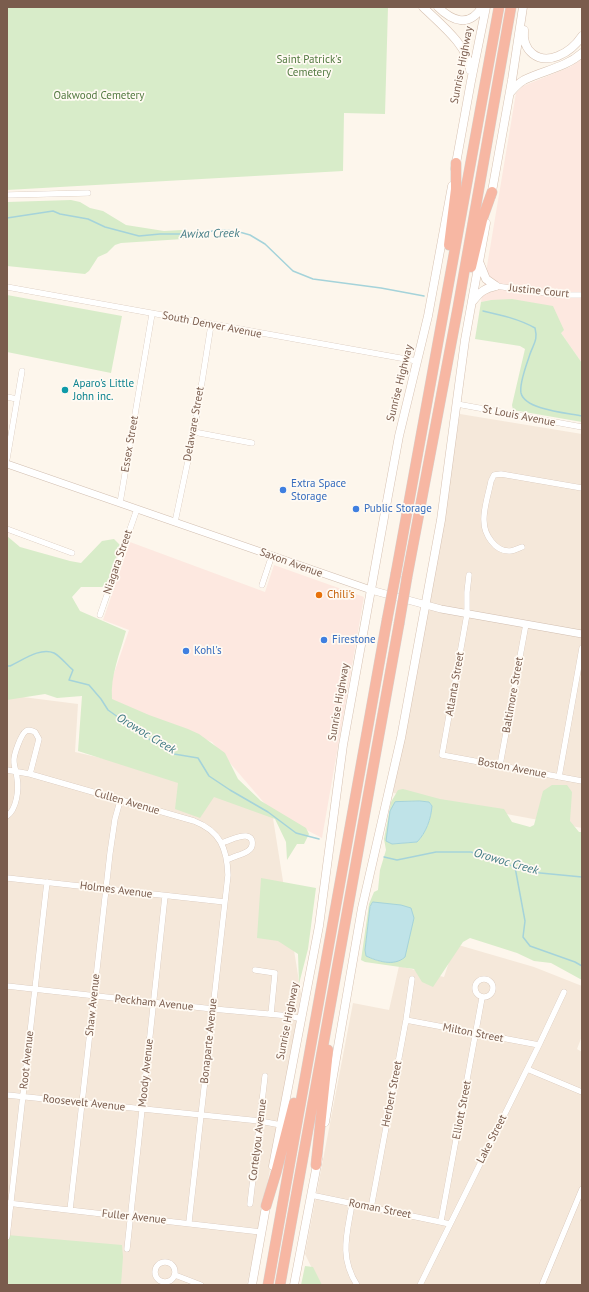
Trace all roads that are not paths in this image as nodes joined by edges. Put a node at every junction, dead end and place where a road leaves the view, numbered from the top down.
1 (423, 7) edge
2 (438, 7) edge
3 (482, 7) edge
4 (486, 7) edge
5 (499, 7) edge
6 (511, 7) edge
7 (524, 7) edge
8 (582, 36) edge
9 (582, 53) edge
10 (471, 80) junction
11 (510, 93) junction
12 (456, 163) junction
13 (492, 192) junction
14 (88, 193) dead end
15 (7, 195) edge
16 (479, 262) junction
17 (496, 286) junction
18 (7, 287) edge
19 (582, 295) edge
20 (445, 302) junction
21 (472, 303) junction
22 (458, 307) junction
23 (152, 314) junction
24 (211, 325) junction
25 (417, 361) junction
26 (22, 371) dead end
27 (7, 397) edge
28 (18, 399) junction
29 (457, 404) junction
30 (582, 427) edge
31 (194, 432) junction
32 (252, 443) dead end
33 (7, 459) edge
34 (7, 464) edge
35 (582, 488) edge
36 (120, 503) junction
37 (137, 509) junction
38 (175, 522) junction
39 (7, 529) edge
40 (522, 547) dead end
41 (72, 553) dead end
42 (272, 555) junction
43 (469, 575) dead end
44 (262, 585) dead end
45 (371, 590) junction
46 (425, 606) junction
47 (467, 614) junction
48 (100, 615) dead end
49 (526, 624) junction
50 (582, 634) edge
51 (582, 648) edge
52 (442, 755) joint
53 (500, 765) junction
54 (7, 770) edge
55 (16, 771) junction
56 (30, 774) junction
57 (560, 777) junction
58 (582, 781) edge
59 (120, 801) junction
60 (7, 816) edge
61 (221, 843) junction
62 (228, 860) junction
63 (7, 878) edge
64 (47, 882) junction
65 (106, 890) junction
66 (165, 896) junction
67 (225, 902) junction
68 (255, 970) dead end
69 (412, 979) dead end
70 (7, 986) edge
71 (35, 989) junction
72 (564, 992) dead end
73 (95, 996) junction
74 (331, 997) junction
75 (482, 998) dead end
76 (154, 1003) junction
77 (213, 1009) junction
78 (272, 1014) junction
79 (302, 1019) junction
80 (406, 1020) junction
81 (476, 1034) junction
82 (540, 1045) junction
83 (527, 1069) junction
84 (265, 1076) dead end
85 (305, 1077) junction
86 (582, 1092) edge
87 (7, 1095) edge
88 (23, 1097) junction
89 (82, 1103) junction
90 (142, 1109) junction
91 (201, 1115) junction
92 (260, 1121) junction
93 (281, 1125) junction
94 (316, 1165) junction
95 (582, 1189) edge
96 (310, 1195) junction
97 (9, 1203) edge
98 (250, 1204) dead end
99 (352, 1204) junction
100 (266, 1206) junction
101 (371, 1208) junction
102 (70, 1210) junction
103 (131, 1216) junction
104 (441, 1221) junction
105 (189, 1222) junction
106 (450, 1224) junction
107 (261, 1232) junction
108 (7, 1237) edge
109 (127, 1249) dead end
110 (175, 1275) dead end
111 (201, 1285) edge
112 (252, 1285) edge
113 (268, 1285) edge
114 (280, 1285) edge
115 (294, 1285) edge
116 (357, 1285) edge
117 (420, 1285) edge
118 (542, 1285) edge

1 - 10 main road
2 - 3 main road
4 - 10 main road, Sunrise Highway
5 - 20 highway
6 - 22 highway
7 - 8 main road
7 - 11 main road
9 - 11 main road
10 - 12 main road, Sunrise Highway
11 - 13 main road
12 - 20 highway
12 - 25 main road, Sunrise Highway
13 - 16 main road
13 - 22 highway
14 - 15 street
16 - 17 main road
16 - 21 main road
17 - 19 street, Justine Court
17 - 21 main road
18 - 23 street, South Denver Avenue
20 - 85 highway, bridge
21 - 29 main road
22 - 74 highway, bridge
23 - 24 street, South Denver Avenue
23 - 36 street, Essex Street
24 - 25 street, South Denver Avenue
24 - 31 street, Delaware Street
25 - 45 main road, Sunrise Highway
26 - 28 street
27 - 28 street
28 - 33 street
29 - 30 street, St Louis Avenue
29 - 46 main road
31 - 32 street
31 - 38 street, Delaware Street
34 - 36 street, Saxon Avenue
35 - 40 street
36 - 37 street, Saxon Avenue
37 - 38 street, Saxon Avenue
37 - 48 street, Niagara Street
38 - 42 street, Saxon Avenue
39 - 41 street
42 - 44 street
42 - 45 street, Saxon Avenue
43 - 47 street, Atlanta Street
45 - 46 street, Saxon Avenue
45 - 79 main road, Sunrise Highway
46 - 47 street, Saxon Avenue
46 - 94 main road
47 - 49 street, Saxon Avenue
47 - 52 street, Atlanta Street
49 - 50 street, Saxon Avenue
49 - 53 street, Baltimore Street
51 - 57 street
52 - 53 street, Boston Avenue
53 - 57 street, Boston Avenue
54 - 55 street, Cullen Avenue
55 - 56 street, Cullen Avenue
55 - 56 street
55 - 60 street
56 - 59 street, Cullen Avenue
57 - 58 street, Boston Avenue
59 - 61 street, Cullen Avenue
59 - 65 street, Shaw Avenue
61 - 62 street, Cullen Avenue
61 - 62 street
62 - 67 street, Bonaparte Avenue
63 - 64 street, Holmes Avenue
64 - 65 street, Holmes Avenue
64 - 71 street, Root Avenue
65 - 66 street, Holmes Avenue
65 - 73 street, Shaw Avenue
66 - 67 street, Holmes Avenue
66 - 76 street, Moody Avenue
67 - 77 street, Bonaparte Avenue
68 - 78 street
69 - 80 street, Herbert Street
70 - 71 street, Peckham Avenue
71 - 73 street, Peckham Avenue
71 - 88 street, Root Avenue
72 - 82 street, Lake Street
73 - 76 street, Peckham Avenue
73 - 89 street, Shaw Avenue
74 - 94 highway
74 - 114 highway
75 - 81 street, Elliott Street
76 - 77 street, Peckham Avenue
76 - 90 street, Moody Avenue
77 - 78 street, Peckham Avenue
77 - 91 street, Bonaparte Avenue
78 - 79 street, Peckham Avenue
79 - 93 main road, Sunrise Highway
80 - 81 street, Milton Street
80 - 101 street, Herbert Street
81 - 82 street, Milton Street
81 - 104 street, Elliott Street
82 - 83 street, Lake Street
83 - 86 street
83 - 106 street, Lake Street
84 - 92 street, Cortelyou Avenue
85 - 100 highway
85 - 113 highway
87 - 88 street, Roosevelt Avenue
88 - 89 street, Roosevelt Avenue
88 - 97 street, Root Avenue
89 - 90 street, Roosevelt Avenue
89 - 102 street, Shaw Avenue
90 - 91 street, Roosevelt Avenue
90 - 103 street, Moody Avenue
91 - 92 street, Roosevelt Avenue
91 - 105 street, Bonaparte Avenue
92 - 93 street, Roosevelt Avenue
92 - 98 street, Cortelyou Avenue
93 - 100 main road, Sunrise Highway
94 - 96 main road
95 - 118 street
96 - 99 street, Roman Street
96 - 115 main road
97 - 102 street, Fuller Avenue
97 - 108 street, Root Avenue
99 - 101 street, Roman Street
99 - 116 street
100 - 107 main road, Sunrise Highway
101 - 104 street, Roman Street
102 - 103 street, Fuller Avenue
103 - 105 street, Fuller Avenue
103 - 109 street, Moody Avenue
104 - 106 street, Roman Street
105 - 107 street, Fuller Avenue
106 - 117 street, Lake Street
107 - 112 main road, Sunrise Highway
110 - 111 street

